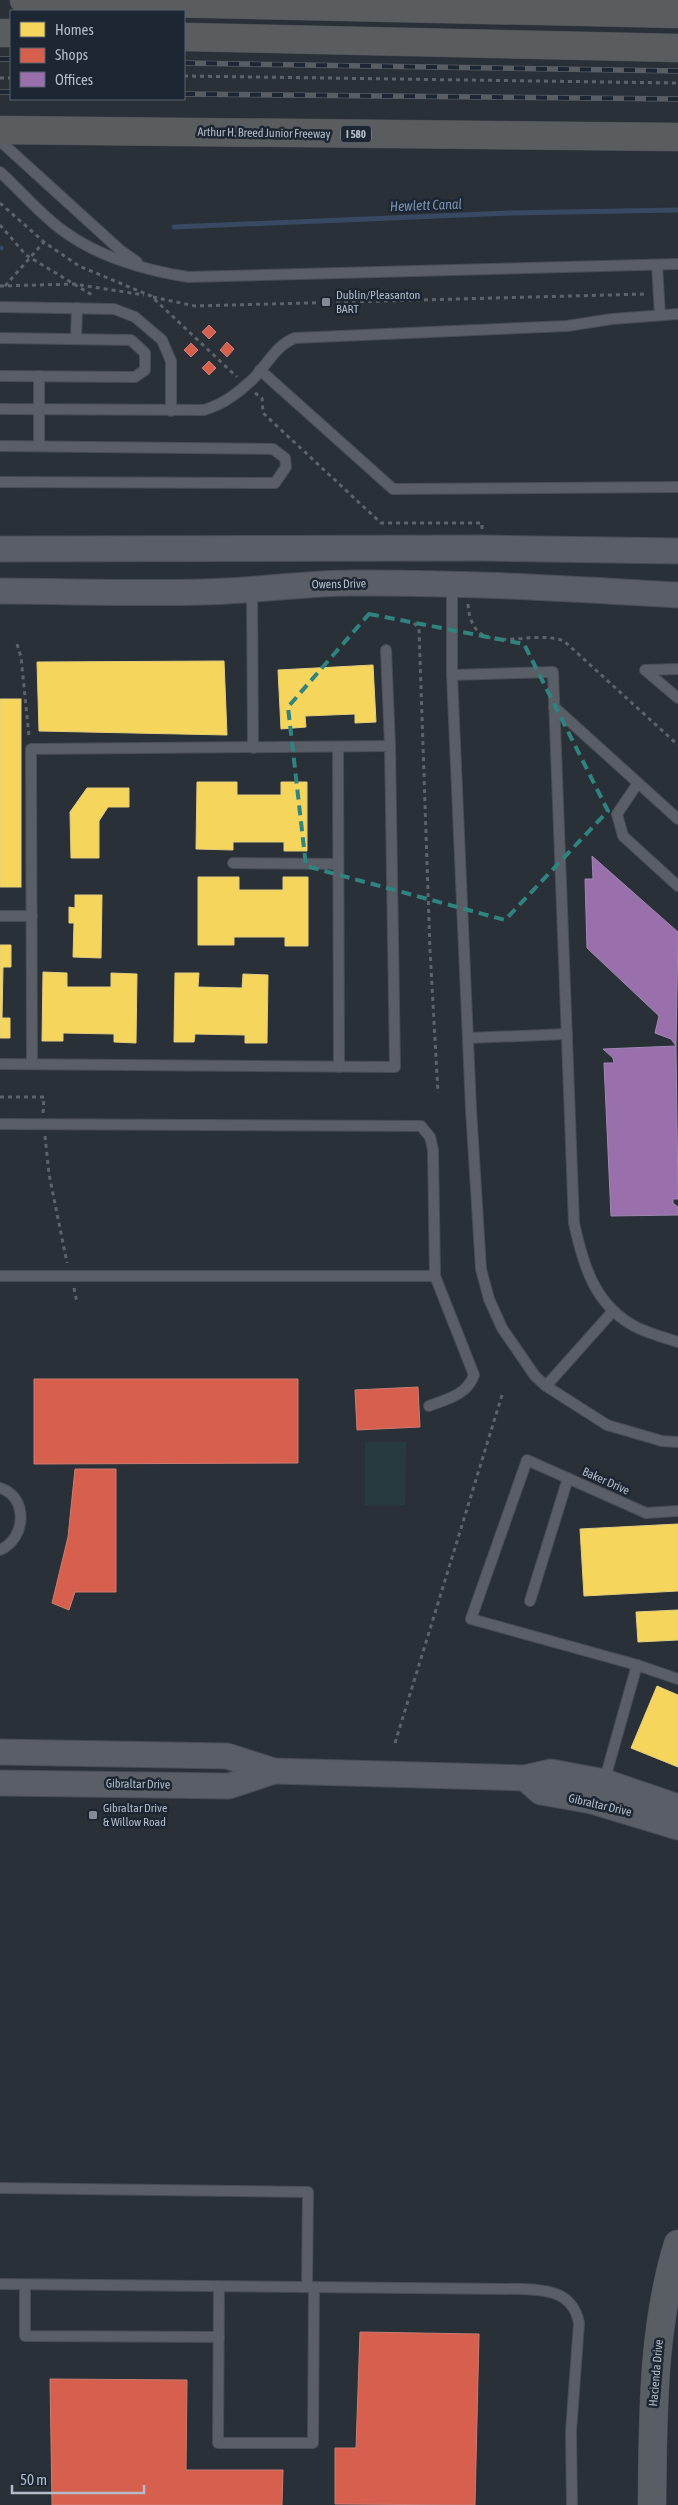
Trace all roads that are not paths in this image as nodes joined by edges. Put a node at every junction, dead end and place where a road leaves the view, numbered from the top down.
1 (24, 0) edge
2 (678, 14) edge
3 (185, 37) edge
4 (678, 48) edge
5 (0, 130) edge
6 (678, 137) edge
7 (0, 140) edge
8 (0, 172) edge
9 (678, 264) edge
10 (657, 265) junction
11 (143, 267) junction
12 (0, 307) edge
13 (77, 308) junction
14 (678, 314) edge
15 (660, 315) junction
16 (0, 338) edge
17 (76, 339) junction
18 (260, 370) junction
19 (0, 376) edge
20 (40, 376) junction
21 (0, 409) edge
22 (39, 410) junction
23 (171, 412) junction
24 (0, 446) edge
25 (39, 446) junction
26 (0, 482) edge
27 (678, 487) edge
28 (0, 549) edge
29 (678, 551) edge
30 (460, 584) junction
31 (252, 589) junction
32 (0, 591) edge
33 (678, 595) edge
34 (386, 650) dead end
35 (678, 669) edge
36 (452, 675) junction
37 (678, 698) edge
38 (554, 706) junction
39 (390, 746) junction
40 (338, 747) junction
41 (253, 748) junction
42 (638, 783) junction
43 (678, 819) edge
44 (233, 863) dead end
45 (338, 864) junction
46 (678, 886) edge
47 (0, 916) edge
48 (32, 916) junction
49 (567, 1034) junction
50 (468, 1038) junction
51 (0, 1064) edge
52 (32, 1064) junction
53 (339, 1067) junction
54 (0, 1124) edge
55 (0, 1276) edge
56 (435, 1276) junction
57 (613, 1310) junction
58 (678, 1342) edge
59 (546, 1386) junction
60 (429, 1406) dead end
61 (678, 1442) edge
62 (568, 1478) junction
63 (0, 1488) edge
64 (678, 1511) edge
65 (0, 1550) edge
66 (530, 1601) dead end
67 (637, 1665) junction
68 (678, 1679) edge
69 (0, 1752) edge
70 (274, 1770) junction
71 (0, 1783) edge
72 (602, 1792) junction
73 (678, 1807) edge
74 (678, 1827) edge
75 (0, 2188) edge
76 (678, 2244) edge
77 (0, 2284) edge
78 (25, 2285) junction
79 (219, 2286) junction
80 (310, 2287) junction
81 (219, 2337) junction
82 (572, 2505) edge
83 (652, 2505) edge

1 - 2 highway
3 - 4 highway
5 - 6 highway, Arthur H. Breed Junior Freeway / I 580
7 - 11 lane
8 - 11 lane
9 - 10 lane
10 - 11 lane
10 - 15 lane
12 - 13 lane
13 - 17 lane
13 - 23 lane
14 - 15 lane
15 - 18 lane
16 - 17 lane
17 - 20 lane
18 - 23 lane
18 - 27 lane
19 - 20 lane
20 - 22 lane
21 - 22 lane
22 - 23 lane
22 - 25 lane
24 - 25 lane
25 - 26 lane
28 - 29 street
30 - 31 street, Owens Drive
30 - 33 street, Owens Drive
30 - 36 lane
31 - 32 street, Owens Drive
31 - 41 lane
34 - 39 lane
35 - 37 lane
36 - 38 lane
36 - 50 lane
38 - 42 lane
38 - 49 lane
39 - 40 lane
39 - 53 lane
40 - 41 lane
40 - 45 lane
41 - 48 lane
42 - 43 lane
42 - 46 lane
44 - 45 lane
45 - 53 lane
47 - 48 lane
48 - 52 lane
49 - 50 lane
49 - 57 lane
50 - 59 lane
51 - 52 lane
52 - 53 lane
54 - 56 lane
55 - 56 lane
56 - 60 lane
57 - 58 lane
57 - 59 lane
59 - 61 lane
62 - 64 lane, Baker Drive
62 - 66 lane
62 - 67 lane, Baker Drive
63 - 65 lane
67 - 68 lane
67 - 72 lane
69 - 70 street, Gibraltar Drive
70 - 71 street, Gibraltar Drive
70 - 72 street, Gibraltar Drive
72 - 73 street, Gibraltar Drive
72 - 74 street, Gibraltar Drive
75 - 80 lane
76 - 83 main road, Hacienda Drive
77 - 78 lane
78 - 79 lane
78 - 81 lane
79 - 80 lane
79 - 81 lane
80 - 81 lane
80 - 82 lane

